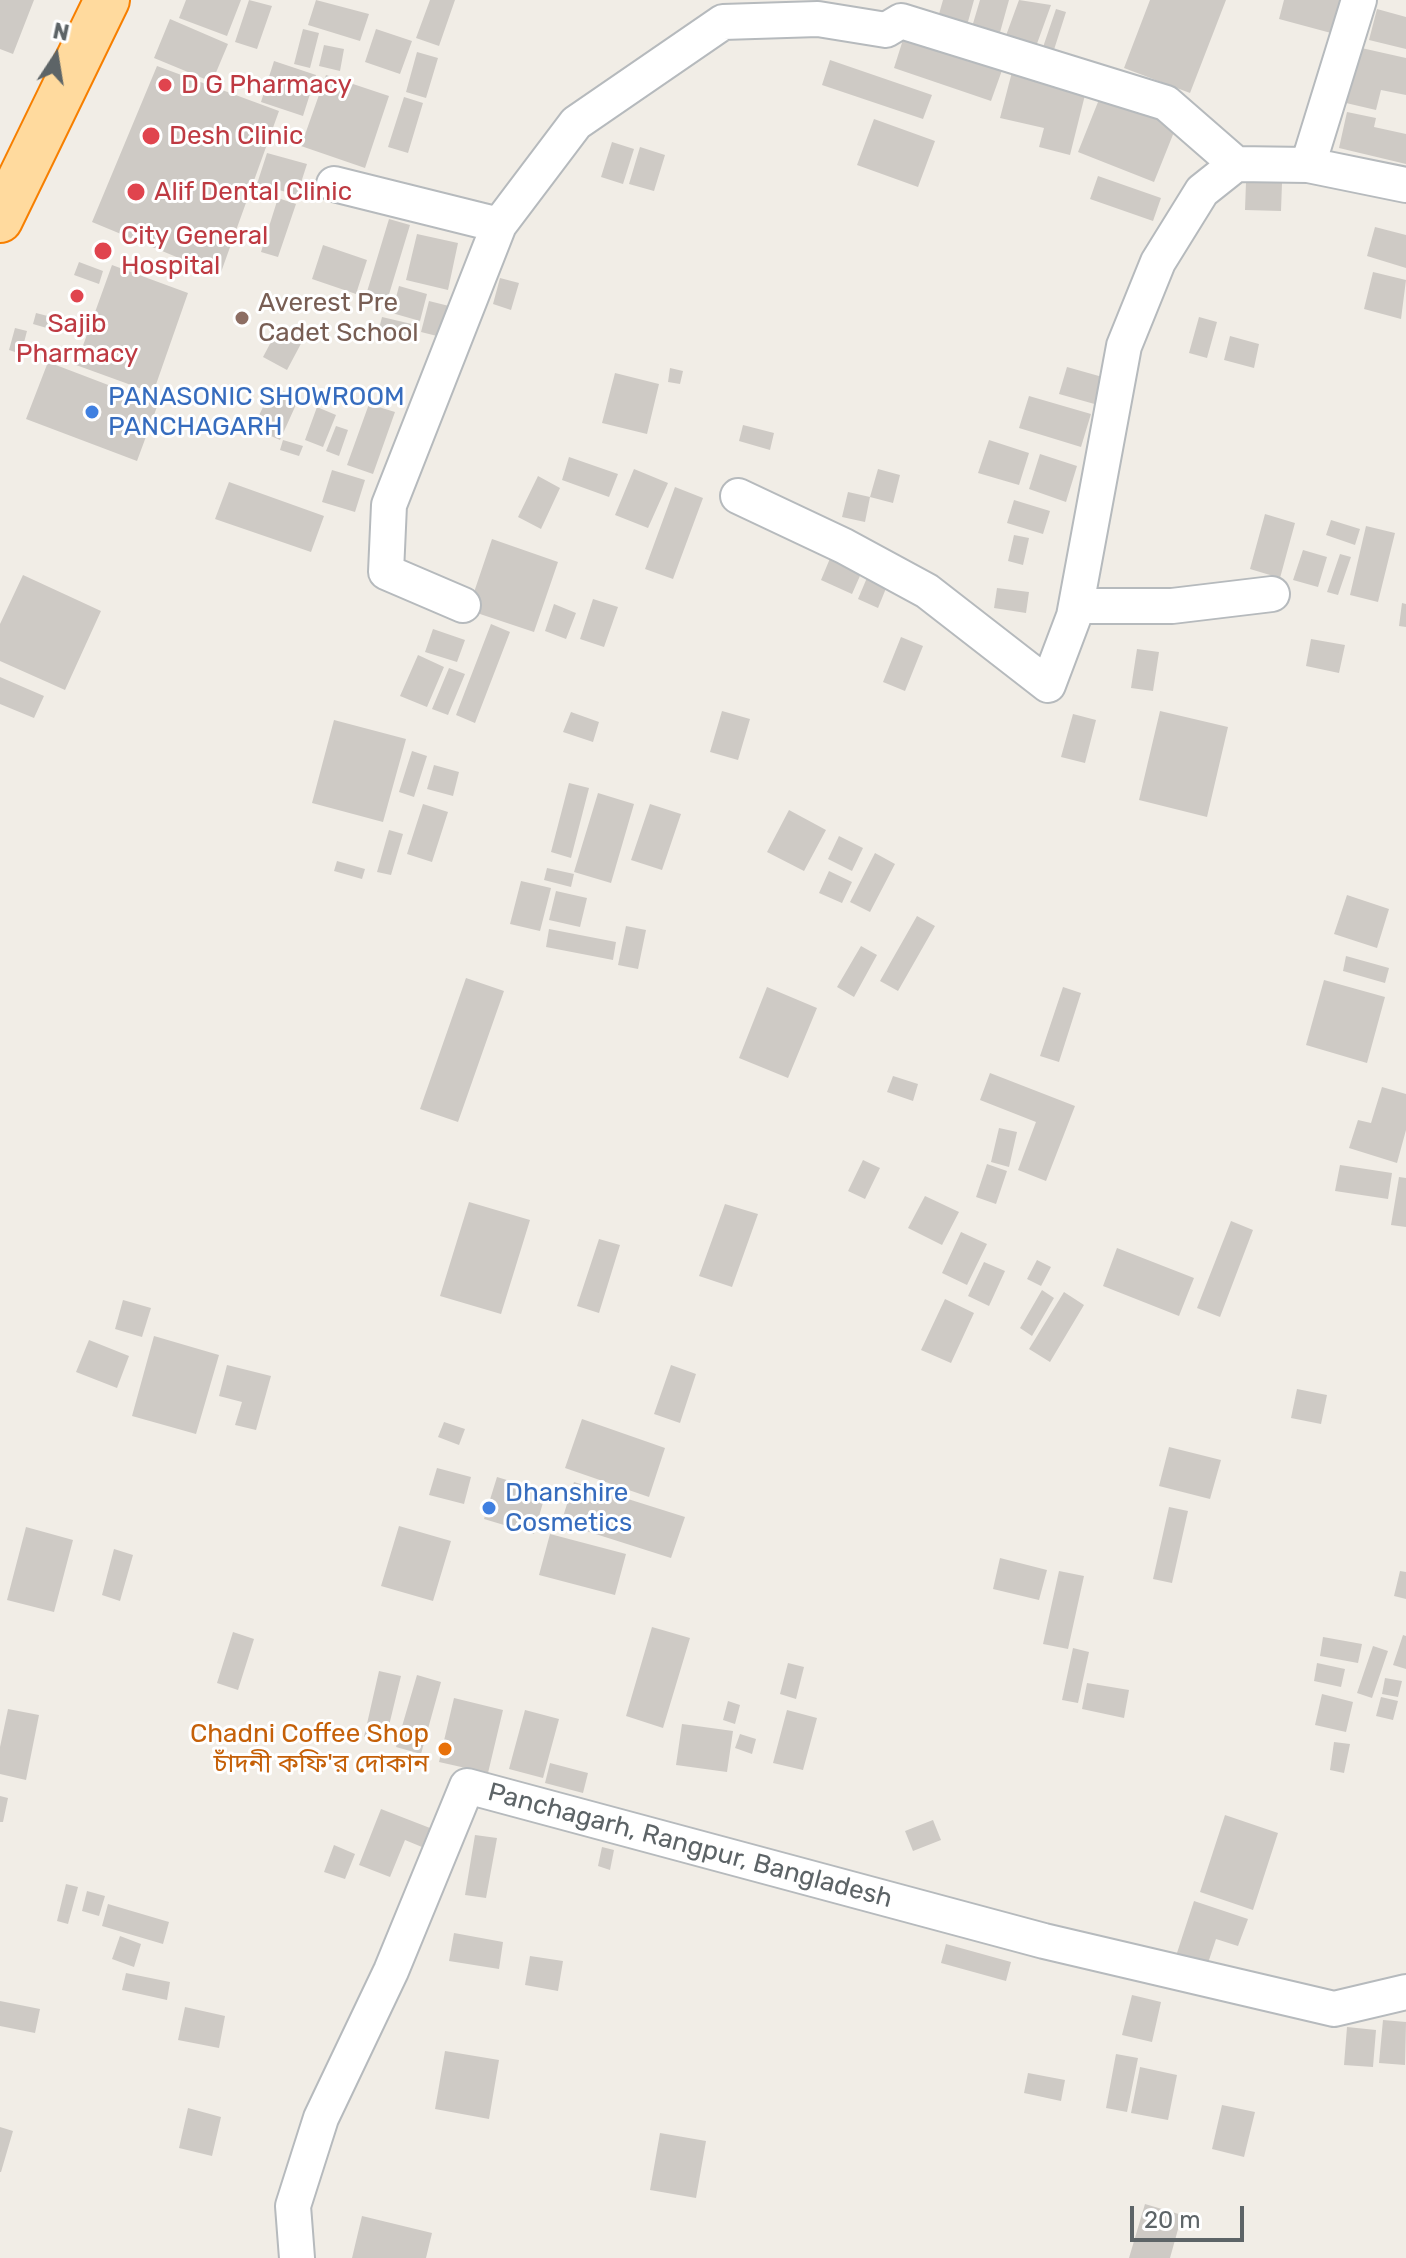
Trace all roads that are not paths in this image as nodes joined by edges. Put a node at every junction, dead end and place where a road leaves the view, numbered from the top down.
1 (107, 0) edge
2 (1359, 0) edge
3 (1236, 164) junction
4 (1308, 165) junction
5 (334, 184) dead end
6 (1406, 185) edge
7 (0, 220) edge
8 (499, 225) junction
9 (738, 496) dead end
10 (1272, 594) dead end
11 (463, 605) dead end
12 (1076, 606) junction
13 (1406, 1992) edge
14 (297, 2258) edge

1 - 7 highway
2 - 4 street
3 - 4 street
3 - 8 street
3 - 12 street
4 - 6 street
5 - 8 street
8 - 11 street
9 - 12 street
10 - 12 street
13 - 14 street, Panchagarh, Rangpur, Bangladesh

